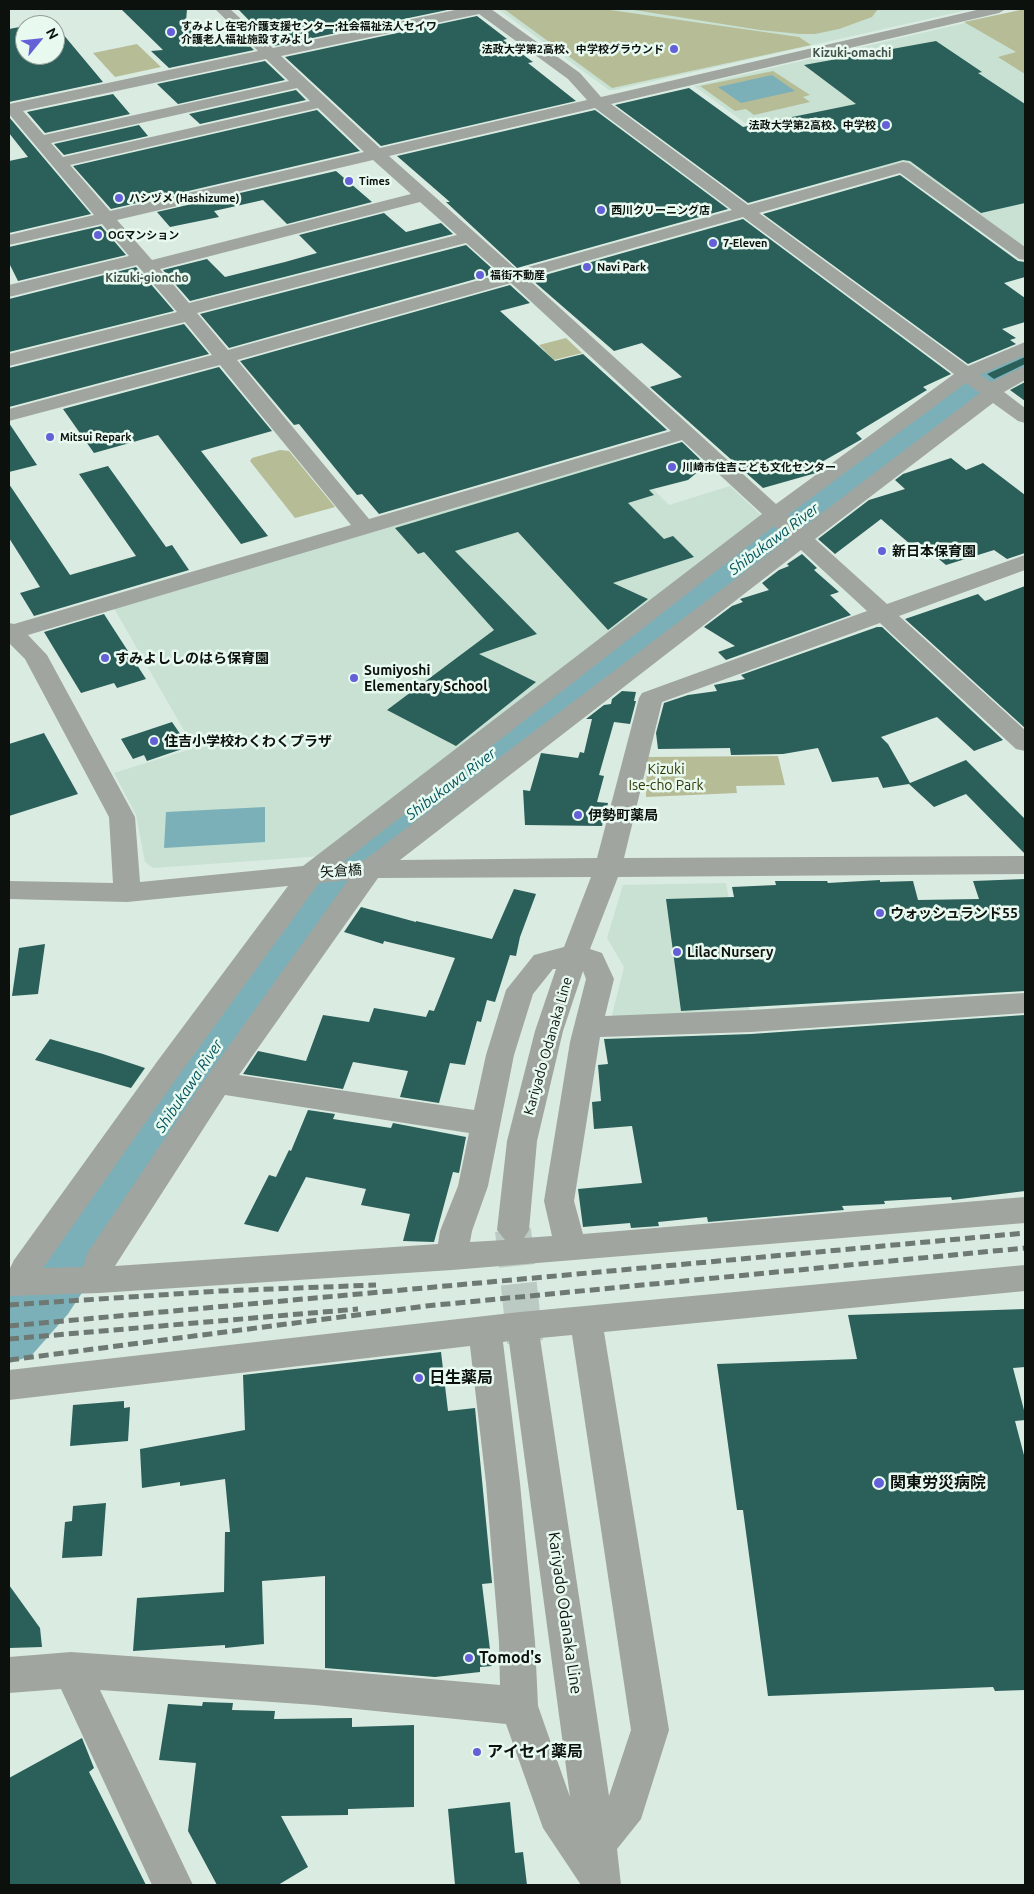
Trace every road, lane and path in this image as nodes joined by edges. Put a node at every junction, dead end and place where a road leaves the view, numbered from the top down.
1 (222, 9) edge
2 (481, 9) edge
3 (999, 9) edge
4 (268, 53) junction
5 (300, 83) junction
6 (597, 102) junction
7 (321, 103) junction
8 (11, 109) edge
9 (40, 140) junction
10 (376, 154) junction
11 (59, 163) junction
12 (425, 196) junction
13 (747, 212) junction
14 (105, 217) junction
15 (470, 237) junction
16 (9, 240) edge
17 (1025, 255) edge
18 (143, 263) junction
19 (515, 277) junction
20 (9, 291) edge
21 (187, 312) junction
22 (1025, 348) edge
23 (223, 358) junction
24 (9, 360) edge
25 (1025, 372) edge
26 (966, 374) junction
27 (990, 392) junction
28 (9, 415) edge
29 (1025, 417) edge
30 (685, 433) junction
31 (774, 516) junction
32 (364, 527) junction
33 (801, 539) junction
34 (1025, 562) edge
35 (884, 613) junction
36 (9, 632) edge
37 (1025, 743) edge
38 (1025, 865) edge
39 (608, 868) junction
40 (370, 869) junction
41 (312, 873) junction
42 (9, 890) edge
43 (127, 893) junction
44 (574, 954) junction
45 (1025, 1003) edge
46 (588, 1027) junction
47 (218, 1083) junction
48 (487, 1123) junction
49 (1025, 1210) edge
50 (513, 1230) tunnel mouth
51 (570, 1248) junction
52 (452, 1257) junction
53 (1025, 1278) edge
54 (99, 1280) junction
55 (16, 1283) edge
56 (586, 1320) junction
57 (485, 1330) junction
58 (525, 1342) tunnel mouth
59 (9, 1385) edge
60 (71, 1670) junction
61 (9, 1675) edge
62 (519, 1706) junction
63 (597, 1844) junction
64 (602, 1883) edge
65 (173, 1885) edge

1 - 4 street
2 - 4 street
2 - 6 street
3 - 6 street
4 - 5 street
4 - 8 street
5 - 7 street
5 - 9 street
6 - 10 street
6 - 13 street
7 - 10 street
7 - 11 street
8 - 9 street
9 - 11 street
10 - 12 street
10 - 14 street
11 - 14 street
12 - 15 street
12 - 18 street
13 - 17 street
13 - 19 street
13 - 26 street
14 - 16 street
14 - 18 street
15 - 19 street
15 - 21 street
18 - 20 street
18 - 21 street
19 - 23 street
19 - 30 street
21 - 23 street
21 - 24 street
22 - 26 street
23 - 28 street
23 - 32 street
25 - 27 street
26 - 27 street
26 - 31 street
27 - 29 street
27 - 33 street
30 - 31 street
30 - 32 street
31 - 33 street
31 - 41 street
32 - 36 street
33 - 35 street
33 - 40 street
34 - 35 street
35 - 37 street
35 - 39 street, Kariyado Odanaka Line
36 - 43 street
38 - 39 street, 矢倉橋
39 - 40 street, 矢倉橋
39 - 44 street, Kariyado Odanaka Line
40 - 41 street, 矢倉橋
40 - 47 street
41 - 43 street, 矢倉橋
41 - 55 street
42 - 43 street, 矢倉橋
44 - 46 street
44 - 48 street
44 - 50 street, Kariyado Odanaka Line
45 - 46 street
46 - 51 street
47 - 48 street
47 - 54 street
48 - 52 street
49 - 51 street
51 - 52 street
52 - 54 street
53 - 56 street
54 - 55 street
56 - 57 street
56 - 63 street
57 - 59 street
57 - 62 street
58 - 63 street, Kariyado Odanaka Line
60 - 61 street
60 - 62 street
60 - 65 street
62 - 64 street
63 - 64 street, Kariyado Odanaka Line

